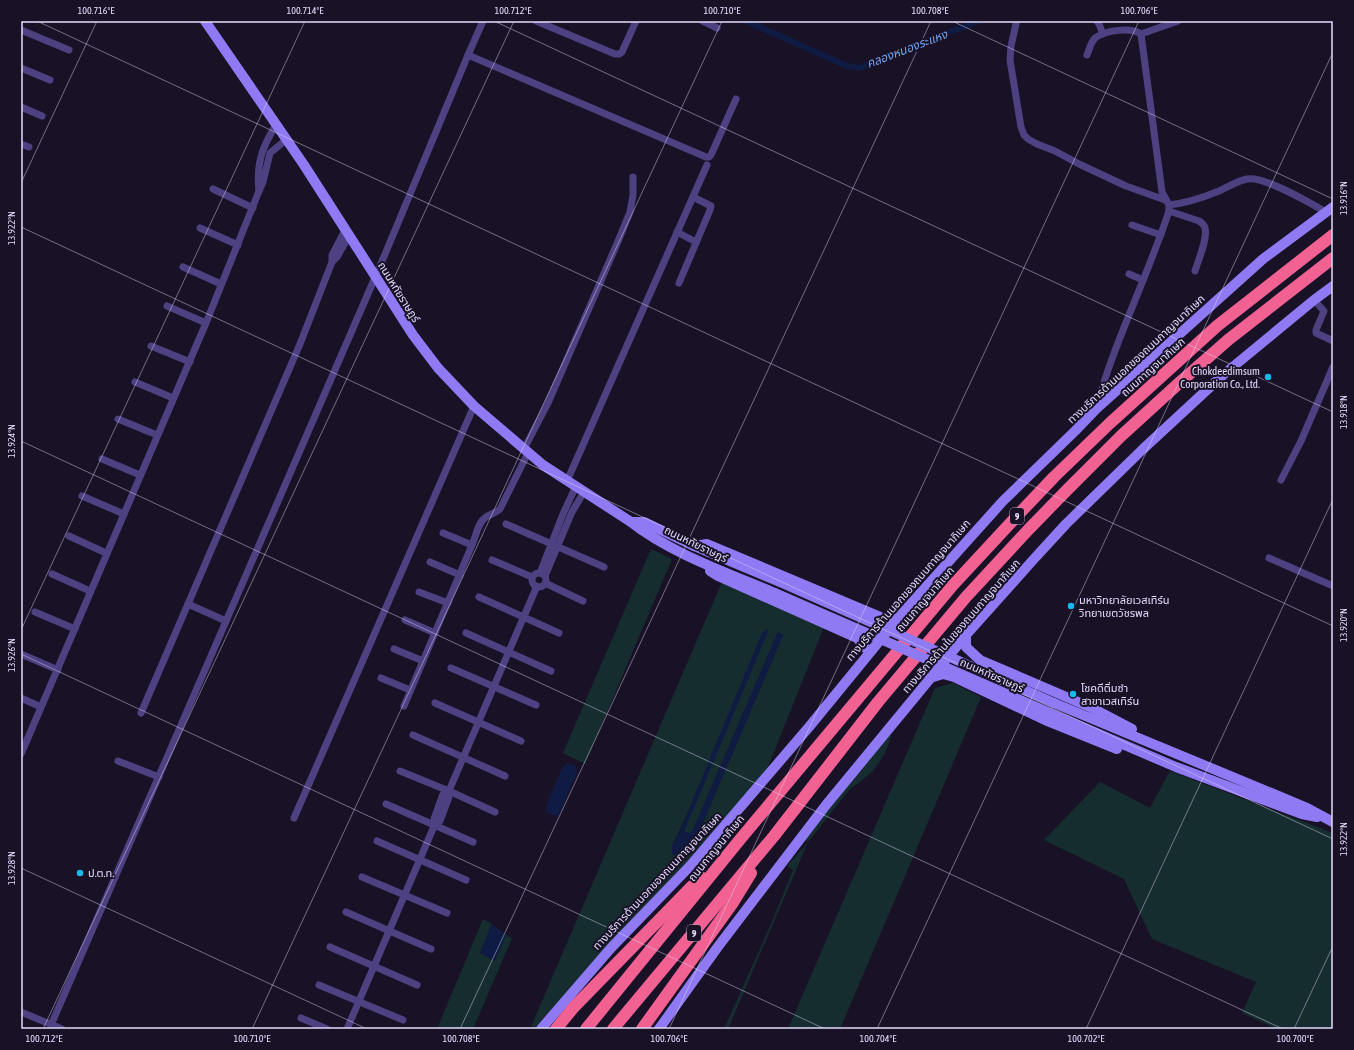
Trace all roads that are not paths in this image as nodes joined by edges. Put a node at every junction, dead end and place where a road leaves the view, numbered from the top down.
1 (205, 21) edge
2 (483, 21) edge
3 (536, 21) edge
4 (636, 21) edge
5 (703, 21) edge
6 (1096, 21) edge
7 (1178, 21) edge
8 (1016, 24) dead end
9 (717, 28) dead end
10 (21, 30) edge
11 (1103, 34) junction
12 (1141, 34) junction
13 (69, 50) dead end
14 (468, 55) junction
15 (1087, 55) dead end
16 (21, 68) edge
17 (50, 80) dead end
18 (736, 99) dead end
19 (21, 107) edge
20 (42, 116) dead end
21 (276, 125) junction
22 (286, 140) junction
23 (264, 142) junction
24 (21, 144) edge
25 (29, 147) dead end
26 (270, 153) junction
27 (707, 165) dead end
28 (633, 177) dead end
29 (213, 189) dead end
30 (259, 191) junction
31 (693, 197) junction
32 (1168, 205) junction
33 (253, 208) junction
34 (1329, 210) edge
35 (1132, 225) dead end
36 (200, 228) dead end
37 (677, 232) junction
38 (347, 233) junction
39 (1333, 235) edge
40 (1161, 236) junction
41 (696, 242) junction
42 (238, 245) junction
43 (1333, 258) edge
44 (183, 267) dead end
45 (1333, 267) edge
46 (1195, 272) dead end
47 (1129, 274) dead end
48 (376, 276) junction
49 (1143, 280) junction
50 (679, 283) dead end
51 (222, 284) junction
52 (1333, 286) edge
53 (1292, 290) junction
54 (1314, 300) junction
55 (167, 306) dead end
56 (206, 324) junction
57 (1333, 341) edge
58 (151, 346) dead end
59 (190, 362) junction
60 (1333, 367) edge
61 (135, 382) dead end
62 (173, 398) junction
63 (474, 406) junction
64 (1096, 409) junction
65 (118, 419) dead end
66 (157, 435) junction
67 (526, 451) junction
68 (102, 459) dead end
69 (140, 475) junction
70 (1281, 480) dead end
71 (567, 481) junction
72 (580, 489) junction
73 (82, 496) dead end
74 (124, 514) junction
75 (631, 522) junction
76 (506, 524) dead end
77 (443, 533) dead end
78 (69, 536) dead end
79 (472, 545) junction
80 (554, 545) junction
81 (694, 546) junction
82 (106, 554) junction
83 (687, 555) junction
84 (1269, 558) dead end
85 (492, 560) dead end
86 (430, 562) dead end
87 (604, 567) dead end
88 (52, 574) dead end
89 (460, 575) junction
90 (532, 576) junction
91 (543, 577) junction
92 (537, 586) junction
93 (1333, 586) edge
94 (90, 591) junction
95 (419, 592) dead end
96 (479, 597) dead end
97 (583, 601) dead end
98 (448, 603) junction
99 (188, 604) junction
100 (859, 608) junction
101 (35, 612) dead end
102 (524, 617) junction
103 (898, 617) junction
104 (405, 620) dead end
105 (226, 621) junction
106 (75, 629) junction
107 (466, 632) dead end
108 (435, 633) junction
109 (559, 633) dead end
110 (847, 633) junction
111 (966, 635) junction
112 (394, 649) dead end
113 (509, 651) junction
114 (869, 652) junction
115 (21, 654) edge
116 (423, 661) junction
117 (451, 668) dead end
118 (58, 670) junction
119 (551, 671) dead end
120 (381, 678) dead end
121 (930, 678) junction
122 (494, 687) junction
123 (410, 690) junction
124 (21, 698) edge
125 (435, 703) dead end
126 (536, 705) dead end
127 (404, 706) dead end
128 (41, 707) junction
129 (141, 713) dead end
130 (478, 722) junction
131 (413, 735) dead end
132 (521, 741) dead end
133 (23, 746) edge
134 (21, 754) edge
135 (464, 756) junction
136 (1182, 756) junction
137 (118, 761) dead end
138 (1176, 767) junction
139 (400, 771) dead end
140 (505, 776) dead end
141 (159, 777) junction
142 (448, 792) junction
143 (386, 804) dead end
144 (495, 812) dead end
145 (294, 818) dead end
146 (1332, 821) edge
147 (435, 825) junction
148 (774, 836) junction
149 (742, 837) junction
150 (377, 841) dead end
151 (473, 842) dead end
152 (420, 859) junction
153 (362, 877) dead end
154 (466, 880) dead end
155 (405, 895) junction
156 (346, 912) dead end
157 (447, 913) dead end
158 (389, 931) junction
159 (330, 947) dead end
160 (432, 949) dead end
161 (374, 966) junction
162 (319, 984) dead end
163 (417, 985) dead end
164 (359, 1001) junction
165 (21, 1012) edge
166 (301, 1018) dead end
167 (403, 1020) dead end
168 (47, 1026) edge
169 (60, 1029) edge
170 (326, 1029) edge
171 (347, 1029) edge
172 (541, 1029) edge
173 (556, 1029) edge
174 (586, 1029) edge
175 (613, 1029) edge
176 (642, 1029) edge
177 (659, 1029) edge

1 - 21 main road, ถนนหทัยราษฎร์
2 - 14 street
3 - 4 street
5 - 9 street
6 - 11 street
7 - 12 street
8 - 32 street
10 - 13 street
11 - 12 street
11 - 15 street
12 - 32 street
14 - 18 street
14 - 48 street
16 - 17 street
19 - 20 street
21 - 22 main road, ถนนหทัยราษฎร์
21 - 23 street
22 - 26 street
22 - 38 main road, ถนนหทัยราษฎร์
23 - 26 street
23 - 30 street
24 - 25 street
26 - 30 street
27 - 31 street
28 - 67 street
29 - 33 street
30 - 33 street
31 - 37 street
31 - 41 street
32 - 34 street
32 - 40 street
32 - 46 street
33 - 42 street
34 - 64 main road, ทางบริการด้านนอกของถนนกาญจนาภิเษก
35 - 40 street
36 - 42 street
37 - 41 street
37 - 71 street
38 - 48 main road, ถนนหทัยราษฎร์
38 - 99 street
39 - 149 highway, ถนนกาญจนาภิเษก / 9
40 - 49 street
41 - 50 street
42 - 51 street
43 - 53 highway, 9
44 - 51 street
45 - 53 highway
47 - 49 street
48 - 63 main road, ถนนหทัยราษฎร์
48 - 105 street
49 - 64 street
51 - 56 street
52 - 54 main road, ทางบริการด้านในของถนนกาญจนาภิเษก
53 - 148 highway, 9
54 - 57 street
54 - 111 main road, ทางบริการด้านในของถนนกาญจนาภิเษก
55 - 56 street
56 - 59 street
58 - 59 street
59 - 62 street
60 - 70 street
61 - 62 street
62 - 66 street
63 - 67 main road, ถนนหทัยราษฎร์
63 - 145 street
64 - 103 main road, ทางบริการด้านนอกของถนนกาญจนาภิเษก
65 - 66 street
66 - 69 street
67 - 71 main road, ถนนหทัยราษฎร์
67 - 79 street
68 - 69 street
69 - 74 street
71 - 72 main road, ถนนหทัยราษฎร์
72 - 75 main road, ถนนหทัยราษฎร์
72 - 80 street
73 - 74 street
74 - 82 street
75 - 81 main road, ถนนหทัยราษฎร์
75 - 83 main road, ถนนหทัยราษฎร์
76 - 80 street
77 - 79 street
78 - 82 street
79 - 89 street
80 - 87 street
80 - 91 street
81 - 100 main road
81 - 136 main road, ถนนหทัยราษฎร์, bridge
82 - 94 street
83 - 110 main road
83 - 138 main road, ถนนหทัยราษฎร์, bridge
84 - 93 street
85 - 90 street
86 - 89 street
88 - 94 street
89 - 98 street
90 - 91 street
90 - 92 street
91 - 92 street
91 - 97 street
92 - 102 street
94 - 106 street
95 - 98 street
96 - 102 street
98 - 108 street
99 - 105 street
99 - 129 street
100 - 103 main road
100 - 110 main road
101 - 106 street
102 - 109 street
102 - 113 street
103 - 114 main road, ทางบริการด้านนอกของถนนกาญจนาภิเษก
104 - 108 street
105 - 141 street
106 - 118 street
107 - 113 street
108 - 116 street
110 - 114 main road
111 - 121 main road, ทางบริการด้านในของถนนกาญจนาภิเษก
111 - 136 main road
112 - 116 street
113 - 119 street
113 - 122 street
114 - 172 main road, ทางบริการด้านนอกของถนนกาญจนาภิเษก
115 - 118 street
116 - 123 street
117 - 122 street
118 - 128 street
120 - 123 street
121 - 138 main road
121 - 177 main road, ทางบริการด้านในของถนนกาญจนาภิเษก
122 - 126 street
122 - 130 street
123 - 127 street
124 - 128 street
125 - 130 street
128 - 133 street
130 - 132 street
130 - 135 street
131 - 135 street
133 - 134 street
135 - 140 street
135 - 142 street
136 - 146 main road, ถนนหทัยราษฎร์
137 - 141 street
138 - 146 main road, ถนนหทัยราษฎร์
139 - 142 street
141 - 168 street
142 - 144 street
142 - 147 street
143 - 147 street
147 - 151 street
147 - 152 street
148 - 175 highway, 9
148 - 176 highway
149 - 173 highway
149 - 174 highway, ถนนกาญจนาภิเษก / 9
150 - 152 street
152 - 154 street
152 - 155 street
153 - 155 street
155 - 157 street
155 - 158 street
156 - 158 street
158 - 160 street
158 - 161 street
159 - 161 street
161 - 163 street
161 - 164 street
162 - 164 street
164 - 167 street
164 - 171 street
165 - 168 street
166 - 170 street
168 - 169 street

